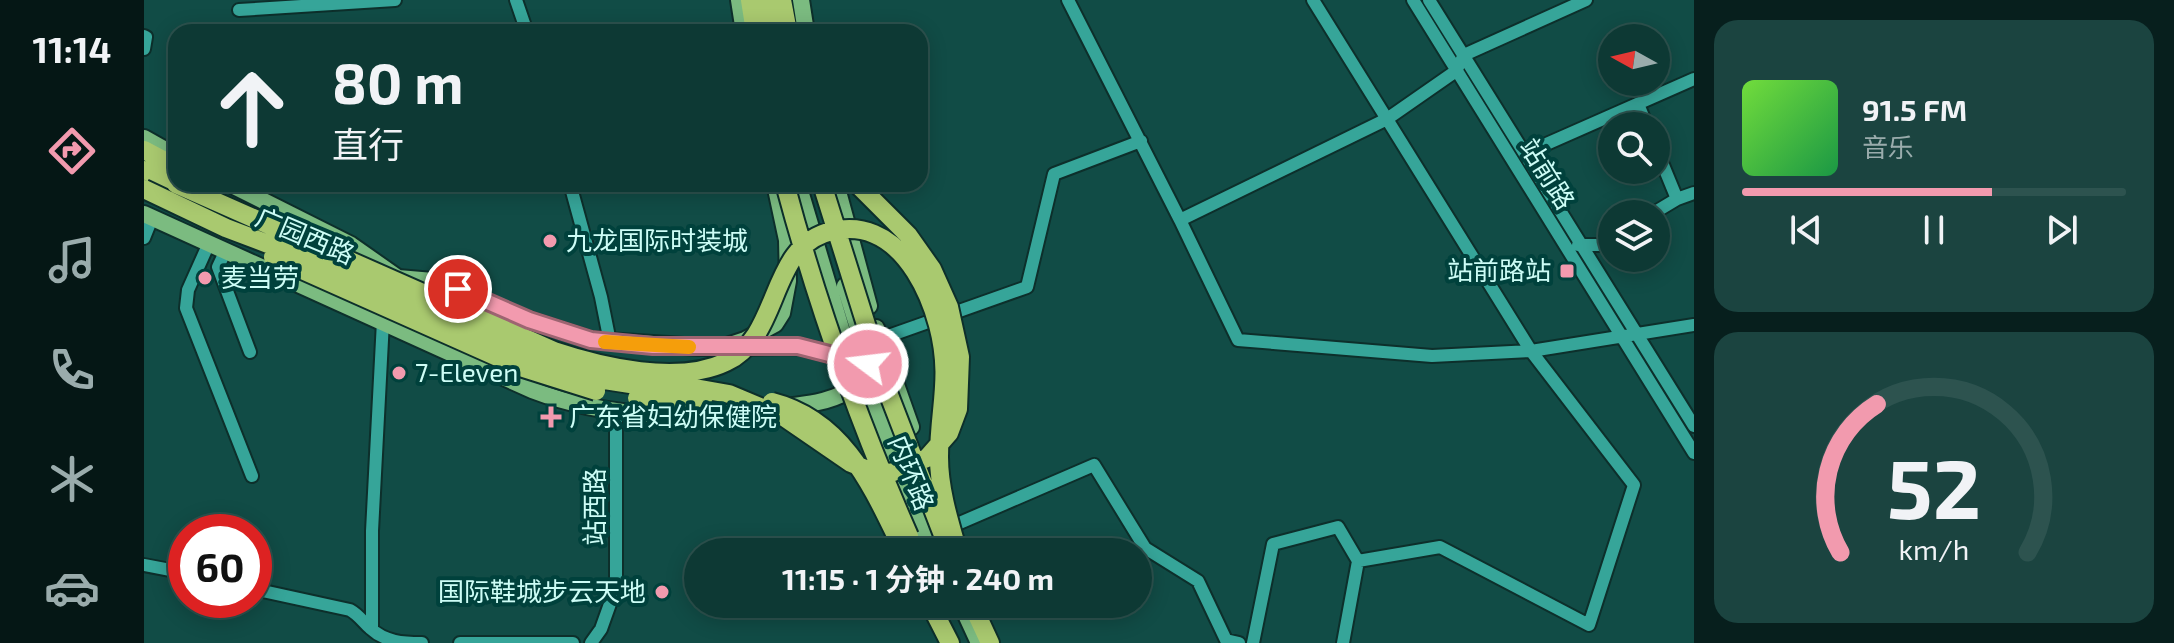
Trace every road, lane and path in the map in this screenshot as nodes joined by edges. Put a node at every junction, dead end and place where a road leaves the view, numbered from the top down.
1 (395, 0) edge
2 (516, 0) edge
3 (739, 0) edge
4 (750, 0) edge
5 (760, 0) edge
6 (768, 0) edge
7 (780, 0) edge
8 (794, 0) edge
9 (801, 0) edge
10 (1068, 0) edge
11 (1313, 0) edge
12 (1413, 0) edge
13 (1429, 0) edge
14 (1586, 0) edge
15 (239, 10) dead end
16 (524, 24) edge
17 (743, 24) edge
18 (754, 24) edge
19 (764, 24) edge
20 (772, 24) edge
21 (782, 24) edge
22 (786, 24) edge
23 (801, 24) edge
24 (802, 24) edge
25 (144, 36) edge
26 (144, 49) edge
27 (1464, 55) junction
28 (1456, 71) junction
29 (1694, 79) edge
30 (1638, 104) junction
31 (1641, 112) edge
32 (1387, 119) junction
33 (144, 138) edge
34 (1141, 141) junction
35 (144, 149) edge
36 (168, 151) edge
37 (168, 153) edge
38 (1526, 153) junction
39 (144, 162) edge
40 (168, 162) edge
41 (144, 170) edge
42 (168, 173) edge
43 (1670, 182) edge
44 (168, 187) edge
45 (168, 190) edge
46 (144, 192) edge
47 (176, 192) edge
48 (178, 192) edge
49 (209, 192) edge
50 (222, 192) edge
51 (246, 192) edge
52 (572, 192) edge
53 (777, 192) edge
54 (787, 192) edge
55 (800, 192) edge
56 (817, 192) edge
57 (825, 192) edge
58 (838, 192) edge
59 (865, 192) edge
60 (1694, 193) edge
61 (1677, 199) junction
62 (1670, 203) edge
63 (148, 216) edge
64 (1180, 220) junction
65 (226, 228) junction
66 (144, 238) edge
67 (209, 243) junction
68 (1581, 243) junction
69 (1598, 245) edge
70 (226, 250) junction
71 (330, 250) junction
72 (1568, 251) junction
73 (398, 278) junction
74 (349, 306) junction
75 (383, 321) junction
76 (1694, 325) edge
77 (858, 329) junction
78 (877, 331) junction
79 (1637, 334) junction
80 (1622, 337) junction
81 (610, 342) junction
82 (724, 347) junction
83 (1531, 351) junction
84 (250, 352) dead end
85 (845, 358) junction
86 (886, 358) junction
87 (868, 364) junction
88 (859, 380) junction
89 (616, 413) junction
90 (732, 414) junction
91 (1694, 426) edge
92 (1694, 453) edge
93 (252, 476) dead end
94 (911, 502) junction
95 (948, 528) junction
96 (895, 538) edge
97 (895, 538) edge
98 (905, 538) edge
99 (910, 538) edge
100 (921, 538) edge
101 (931, 538) edge
102 (945, 538) edge
103 (952, 538) edge
104 (954, 538) edge
105 (1358, 561) junction
106 (144, 565) edge
107 (168, 570) edge
108 (272, 593) edge
109 (928, 618) edge
110 (937, 618) edge
111 (945, 618) edge
112 (955, 618) edge
113 (967, 618) edge
114 (978, 618) edge
115 (987, 618) edge
116 (372, 629) junction
117 (1228, 642) edge
118 (422, 643) edge
119 (460, 643) edge
120 (573, 643) edge
121 (591, 643) edge
122 (940, 643) edge
123 (950, 643) edge
124 (956, 643) edge
125 (967, 643) edge
126 (979, 643) edge
127 (990, 643) edge
128 (999, 643) edge
129 (1253, 643) edge
130 (1343, 643) edge

1 - 15 street
2 - 16 street
3 - 17 main road
4 - 18 highway
5 - 19 main road
6 - 20 highway
7 - 21 main road
7 - 22 highway
8 - 23 highway
9 - 24 main road
10 - 34 street
11 - 32 street
12 - 28 street, 站前路
13 - 27 street, 站前路
14 - 27 street
25 - 26 street
27 - 28 street
27 - 38 street, 站前路
28 - 32 street
28 - 72 street, 站前路
29 - 30 street
30 - 31 street
30 - 38 street
32 - 64 street
32 - 83 street
33 - 36 main road
34 - 64 street
34 - 78 street
35 - 37 main road
35 - 40 highway
38 - 68 street, 站前路
39 - 42 main road
41 - 44 highway
43 - 61 street
45 - 46 highway, bridge
46 - 74 main road, 广园西路
47 - 65 highway, bridge
48 - 71 highway, bridge
49 - 73 main road, 广园西路
50 - 71 highway, bridge
51 - 73 main road
52 - 81 street
53 - 82 main road
54 - 85 highway, 内环路, bridge
55 - 85 highway, bridge
56 - 77 main road
57 - 102 highway, 内环路, bridge
58 - 78 main road
59 - 65 highway, bridge
60 - 61 street
61 - 62 street
63 - 66 street
63 - 67 main road
64 - 83 street
65 - 96 highway, bridge
67 - 70 main road
67 - 93 street
68 - 69 street
68 - 72 street
68 - 79 street, 站前路
70 - 74 main road
70 - 84 street
71 - 104 highway, 内环路, bridge
72 - 80 street, 站前路
73 - 81 main road
74 - 75 main road
75 - 89 main road
75 - 116 street
76 - 79 street
77 - 78 main road
77 - 87 main road
78 - 86 main road
79 - 80 street
79 - 91 street, 站前路
80 - 83 street
80 - 92 street, 站前路
81 - 82 main road
82 - 85 main road
83 - 105 street
85 - 87 main road
85 - 88 main road
85 - 99 highway, 内环路, bridge
86 - 87 main road
86 - 95 main road
87 - 88 main road
87 - 94 main road
88 - 90 main road
88 - 94 main road
89 - 90 main road
89 - 121 street, 站西路
90 - 97 main road
94 - 98 main road
94 - 100 main road
94 - 101 main road
95 - 103 main road
95 - 117 street
105 - 129 street
105 - 130 street
106 - 107 street
108 - 116 street
109 - 122 main road
110 - 123 highway
111 - 124 highway
112 - 125 main road
113 - 126 main road
114 - 127 highway
115 - 128 main road
116 - 118 street
119 - 120 street

